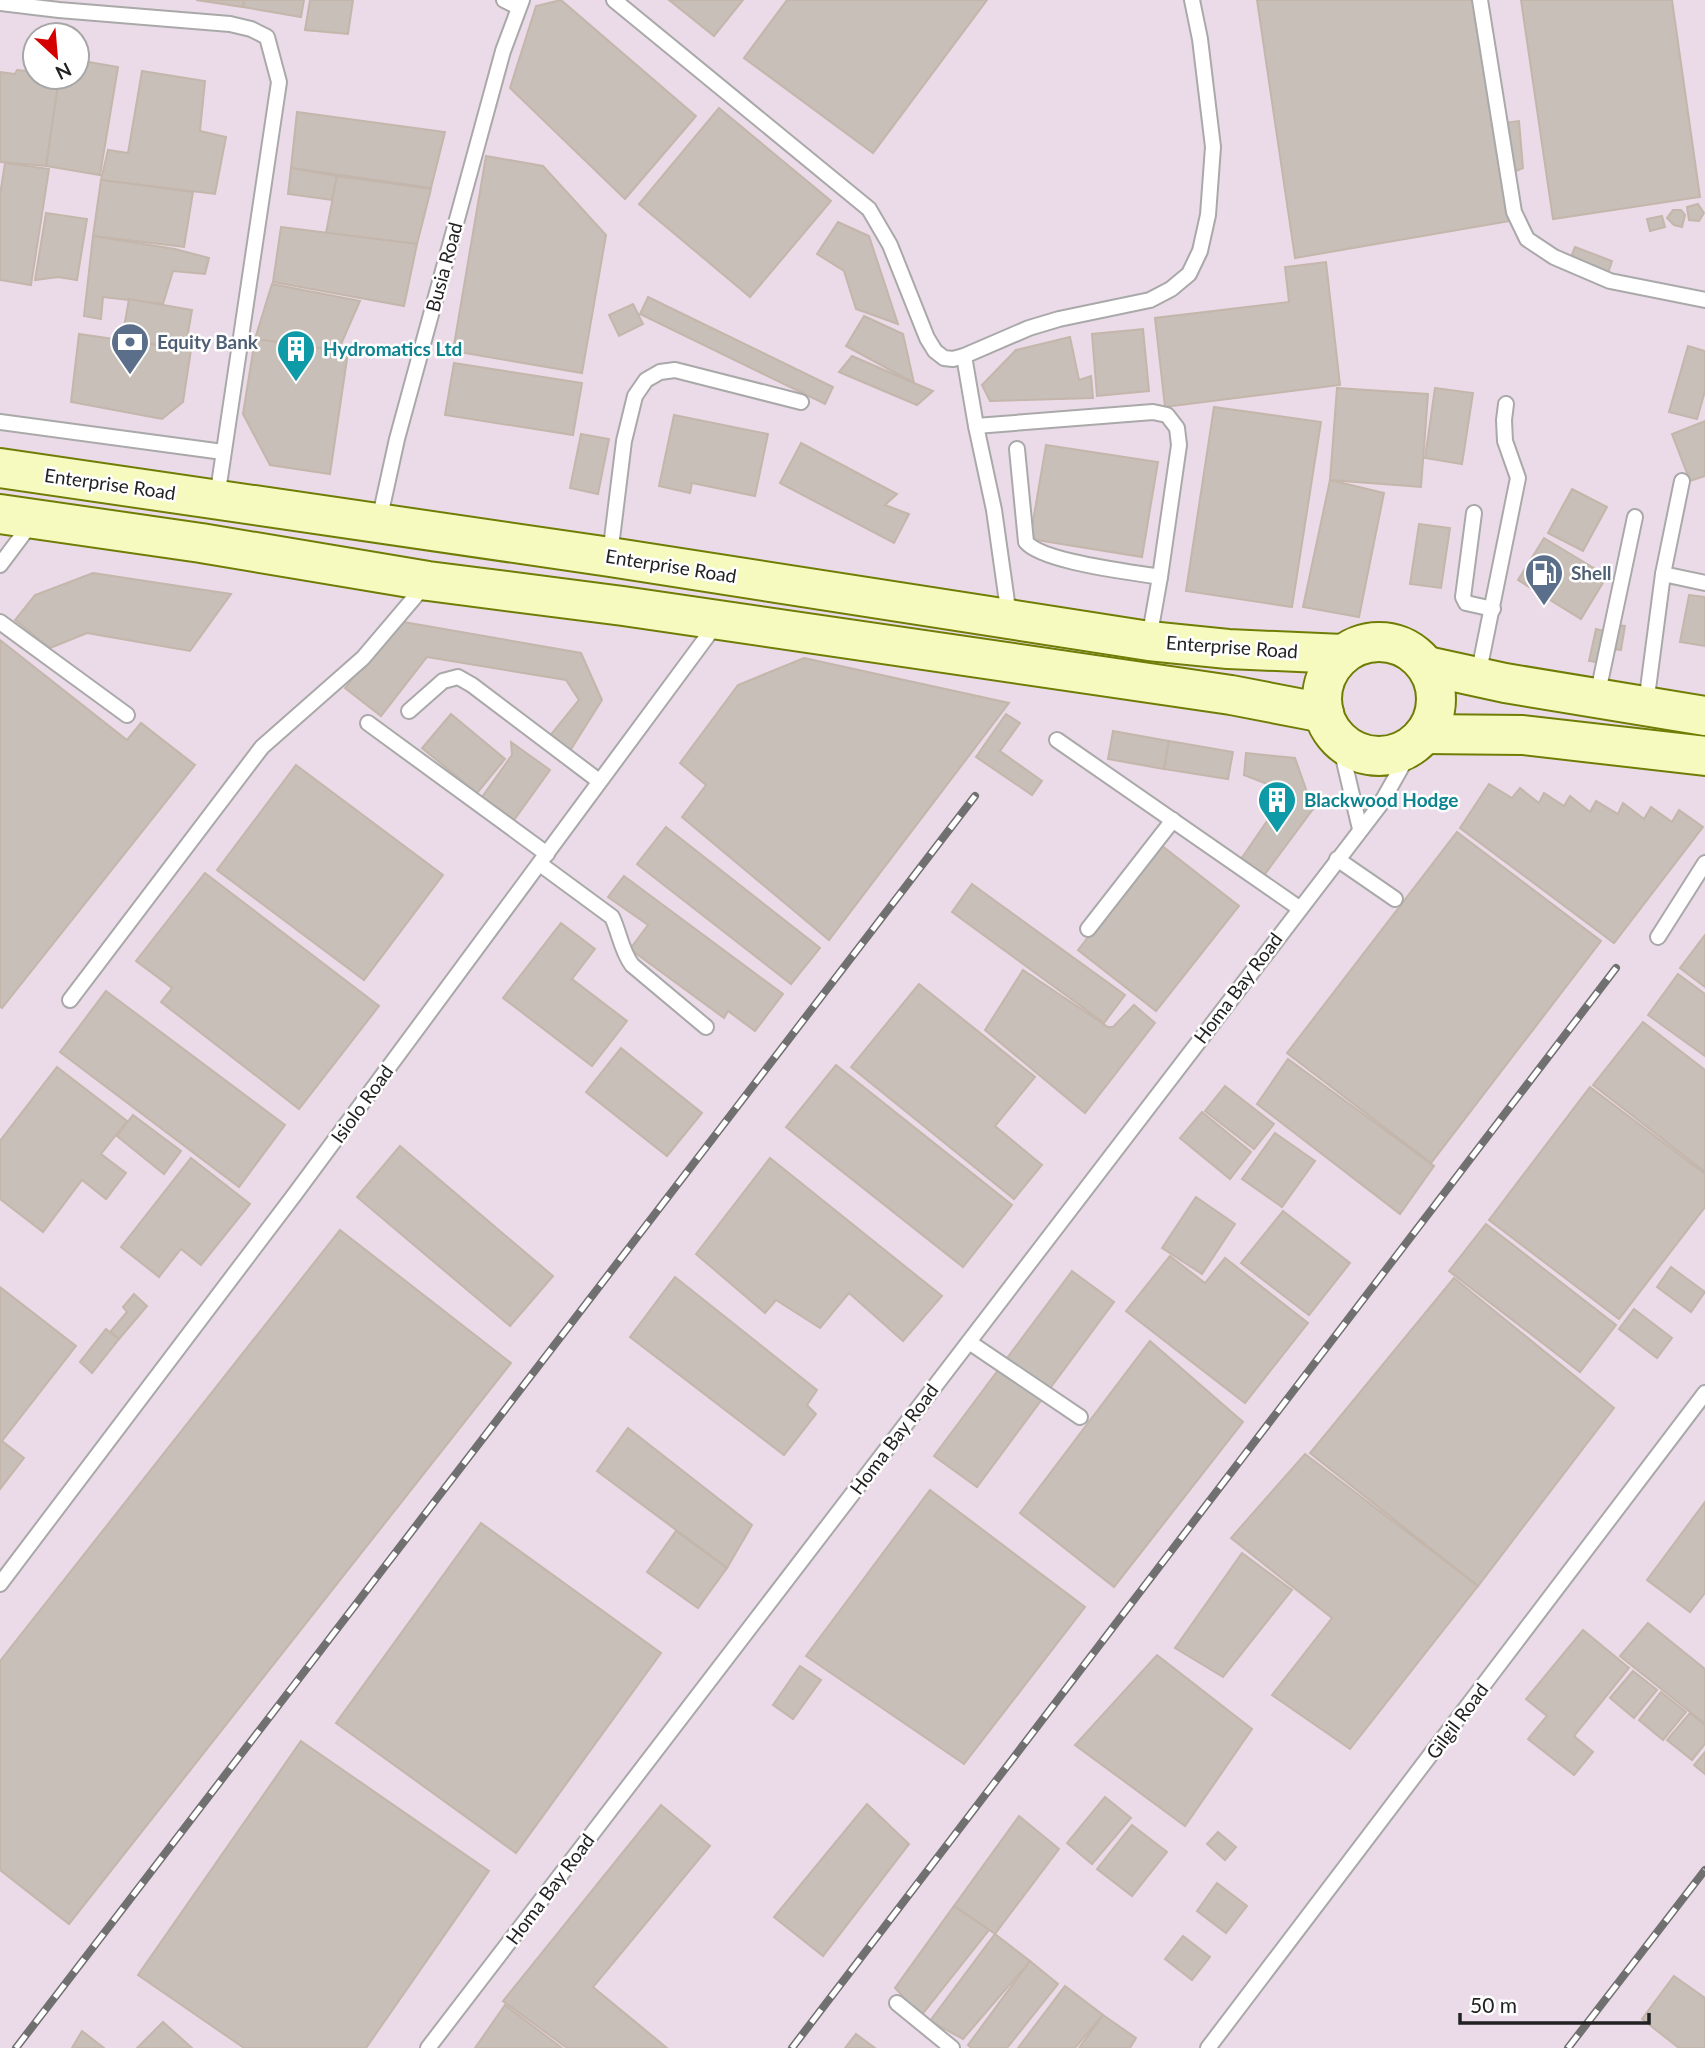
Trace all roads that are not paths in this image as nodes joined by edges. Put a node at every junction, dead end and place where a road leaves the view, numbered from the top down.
1 (504, 0) edge
2 (614, 0) edge
3 (1192, 0) edge
4 (1480, 0) edge
5 (0, 3) edge
6 (520, 3) edge
7 (1705, 300) edge
8 (964, 356) junction
9 (801, 402) dead end
10 (1506, 404) dead end
11 (0, 422) edge
12 (976, 426) junction
13 (1017, 449) dead end
14 (223, 453) junction
15 (0, 468) edge
16 (1682, 481) dead end
17 (217, 499) junction
18 (1474, 513) dead end
19 (17, 516) edge
20 (1635, 516) dead end
21 (379, 524) junction
22 (622, 559) junction
23 (0, 565) edge
24 (1663, 574) junction
25 (1160, 577) junction
26 (428, 581) junction
27 (1705, 583) edge
28 (622, 606) junction
29 (1493, 608) junction
30 (719, 620) junction
31 (1010, 620) junction
32 (0, 622) edge
33 (1149, 641) junction
34 (1343, 654) junction
35 (1427, 666) junction
36 (1478, 677) junction
37 (1597, 698) junction
38 (1646, 706) junction
39 (409, 710) dead end
40 (127, 715) dead end
41 (1705, 716) edge
42 (368, 723) dead end
43 (1332, 727) junction
44 (1419, 739) junction
45 (1058, 740) dead end
46 (1705, 756) edge
47 (599, 781) junction
48 (1173, 820) junction
49 (1360, 829) junction
50 (543, 859) junction
51 (1337, 859) junction
52 (1705, 863) edge
53 (1395, 899) dead end
54 (1299, 908) junction
55 (1088, 929) dead end
56 (1658, 937) dead end
57 (70, 1000) dead end
58 (706, 1027) dead end
59 (969, 1342) junction
60 (1705, 1393) edge
61 (1080, 1418) dead end
62 (0, 1584) edge
63 (897, 2003) dead end
64 (428, 2048) edge
65 (952, 2048) edge
66 (1208, 2048) edge

1 - 6 lane
2 - 8 lane
3 - 8 lane
4 - 7 lane
5 - 14 lane
6 - 21 lane, Busia Road
8 - 12 lane
9 - 22 lane
10 - 29 lane
11 - 14 lane
12 - 25 lane
12 - 31 lane
13 - 25 lane
14 - 17 lane
15 - 17 main road, Enterprise Road
16 - 24 lane
17 - 21 main road, Enterprise Road
18 - 29 lane
19 - 23 lane
19 - 26 main road
20 - 37 lane
21 - 22 main road, Enterprise Road
22 - 28 main road
22 - 31 main road, Enterprise Road
24 - 27 lane
24 - 38 lane
25 - 33 lane
26 - 28 main road
26 - 57 lane
28 - 30 main road
29 - 36 lane
30 - 43 main road
30 - 47 lane, Isiolo Road
31 - 33 main road, Enterprise Road
32 - 40 lane
33 - 34 main road, Enterprise Road
34 - 35 main road, Enterprise Road
34 - 43 main road
35 - 36 main road, Enterprise Road
35 - 44 main road
36 - 37 main road, Enterprise Road
37 - 38 main road, Enterprise Road
38 - 41 main road, Enterprise Road
39 - 47 lane
42 - 50 lane
43 - 44 main road
43 - 49 lane
44 - 46 main road
44 - 49 lane, Homa Bay Road
45 - 48 lane
47 - 50 lane, Isiolo Road
48 - 54 lane
48 - 55 lane
49 - 51 lane, Homa Bay Road
50 - 58 lane
50 - 62 lane, Isiolo Road
51 - 53 lane
51 - 54 lane, Homa Bay Road
52 - 56 lane
54 - 59 lane, Homa Bay Road
59 - 61 lane
59 - 64 lane, Homa Bay Road
60 - 66 lane, Gilgil Road
63 - 65 lane

